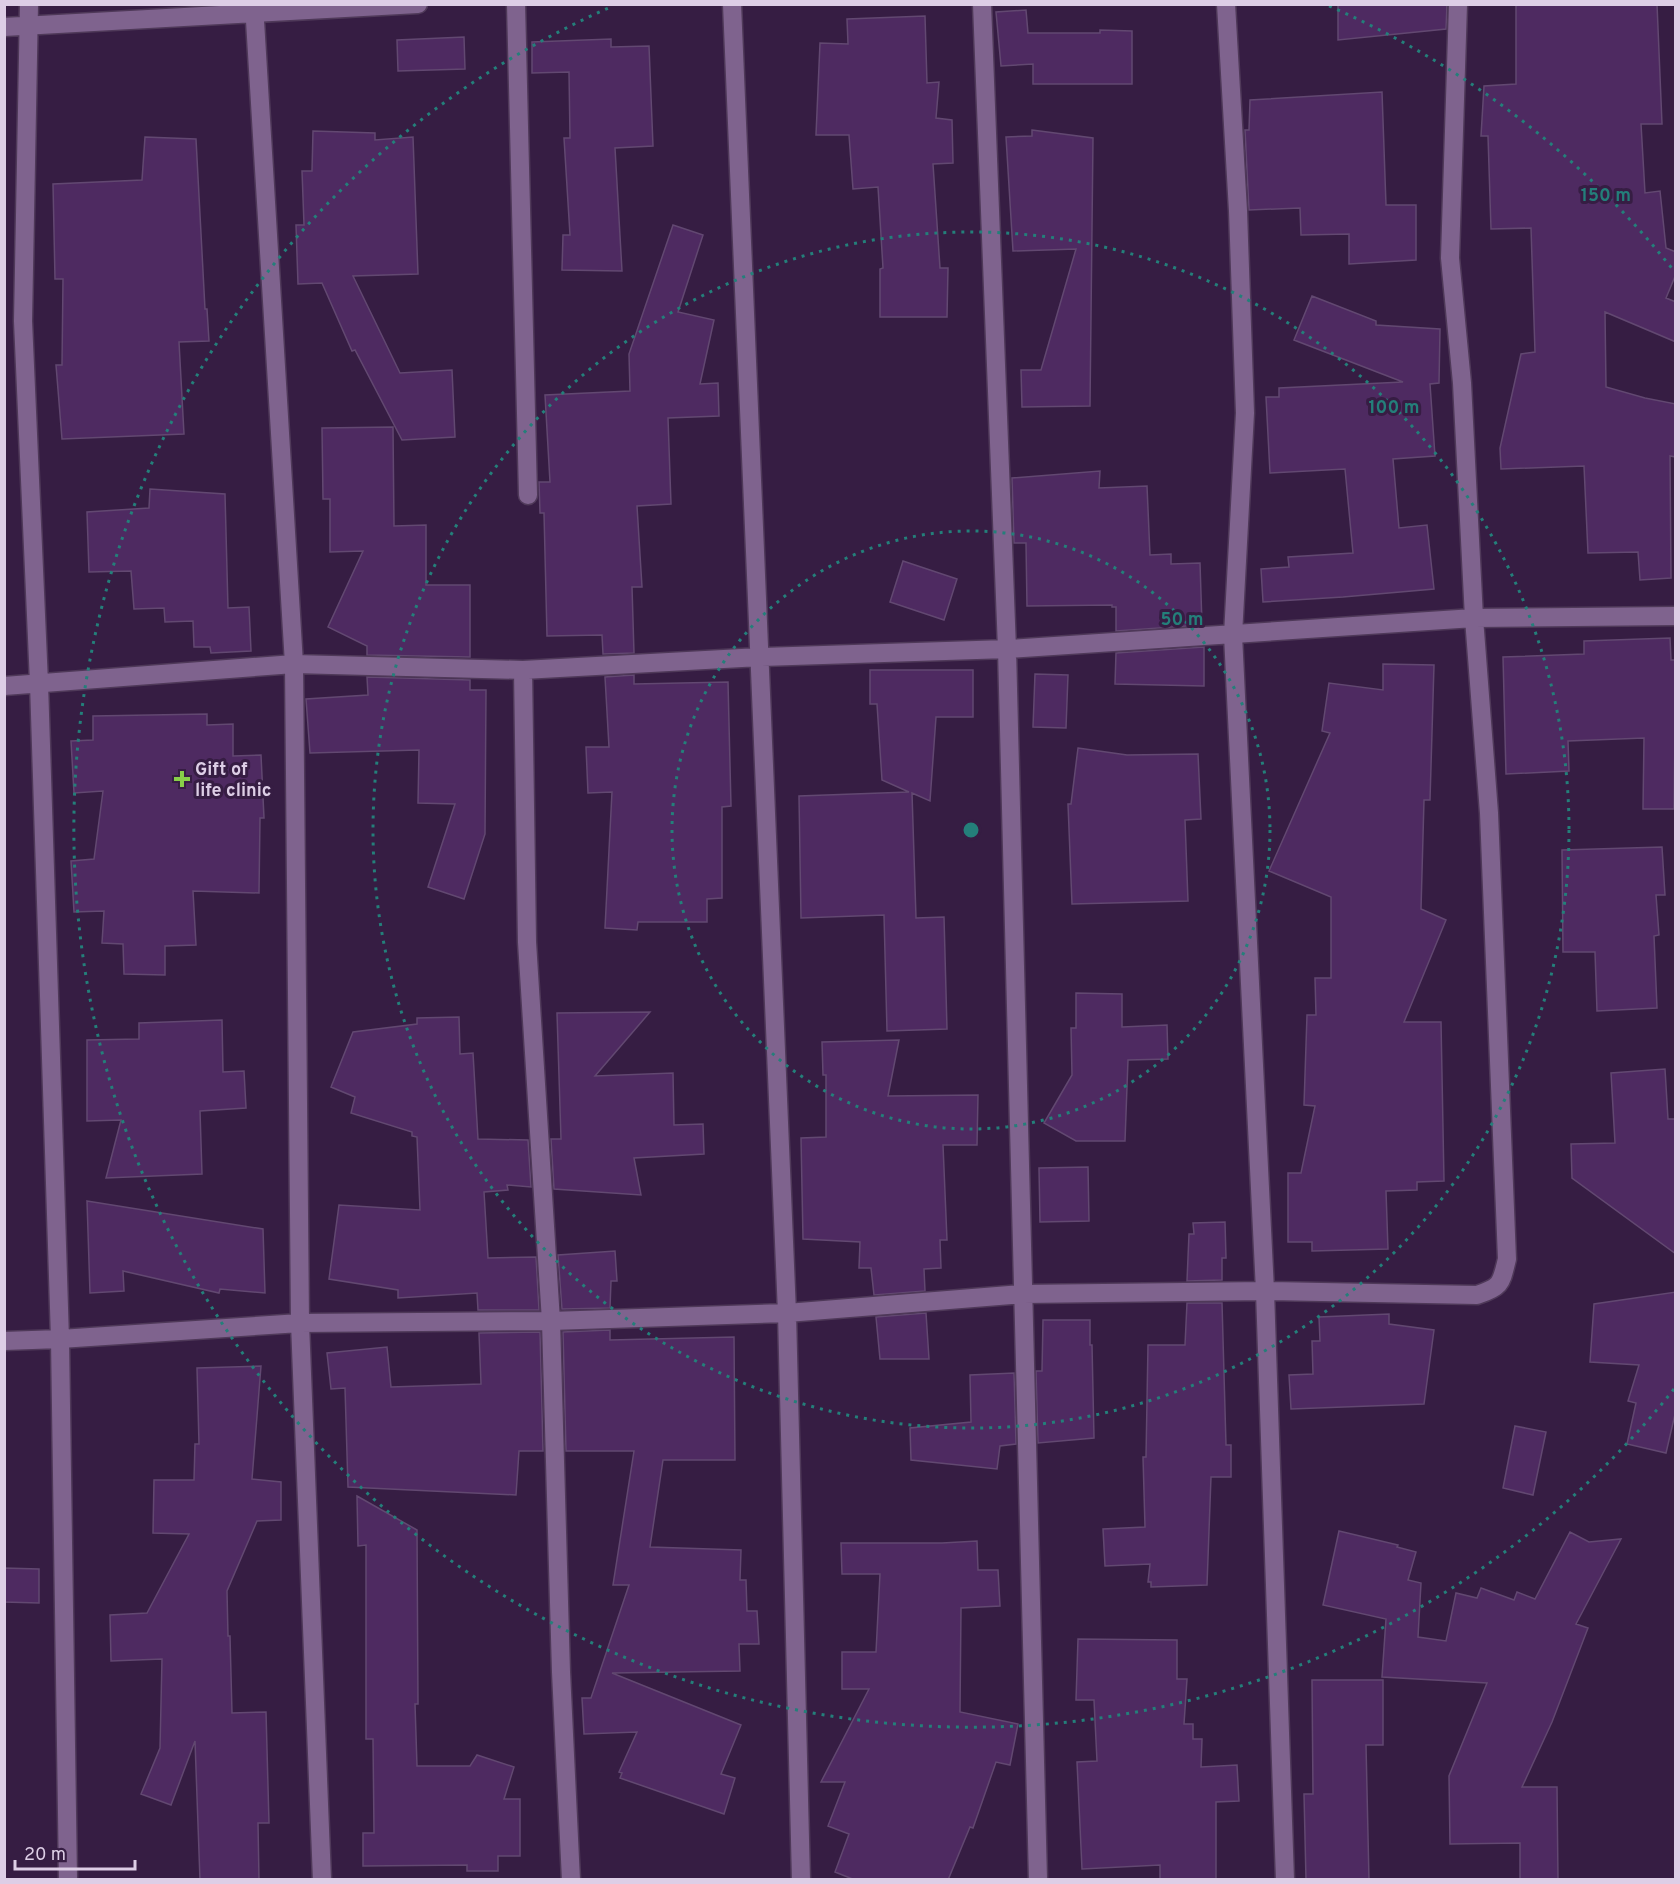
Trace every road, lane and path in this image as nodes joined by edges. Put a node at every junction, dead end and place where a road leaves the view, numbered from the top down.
1 (29, 4) edge
2 (418, 4) edge
3 (516, 4) edge
4 (732, 4) edge
5 (982, 4) edge
6 (1226, 4) edge
7 (1458, 4) edge
8 (254, 9) edge
9 (4, 27) edge
10 (30, 27) junction
11 (528, 495) dead end
12 (1676, 616) edge
13 (1474, 618) junction
14 (1233, 635) junction
15 (1006, 649) junction
16 (760, 657) junction
17 (294, 664) junction
18 (523, 670) junction
19 (39, 683) junction
20 (4, 686) edge
21 (1265, 1291) junction
22 (1023, 1294) junction
23 (787, 1313) junction
24 (551, 1321) junction
25 (300, 1323) junction
26 (60, 1339) junction
27 (4, 1341) edge
28 (68, 1880) edge
29 (322, 1880) edge
30 (571, 1880) edge
31 (801, 1880) edge
32 (1038, 1880) edge
33 (1285, 1880) edge

1 - 10 street
2 - 8 street
3 - 11 street
4 - 16 street
5 - 15 street
6 - 14 street
7 - 13 street
8 - 10 street
8 - 17 street
9 - 10 street
10 - 19 street
12 - 13 street
13 - 14 street
13 - 21 street
14 - 15 street
14 - 21 street
15 - 16 street
15 - 22 street
16 - 18 street
16 - 23 street
17 - 18 street
17 - 19 street
17 - 25 street
18 - 24 street
19 - 20 street
19 - 26 street
21 - 22 street
21 - 33 street
22 - 23 street
22 - 32 street
23 - 24 street
23 - 31 street
24 - 25 street
24 - 30 street
25 - 26 street
25 - 29 street
26 - 27 street
26 - 28 street

